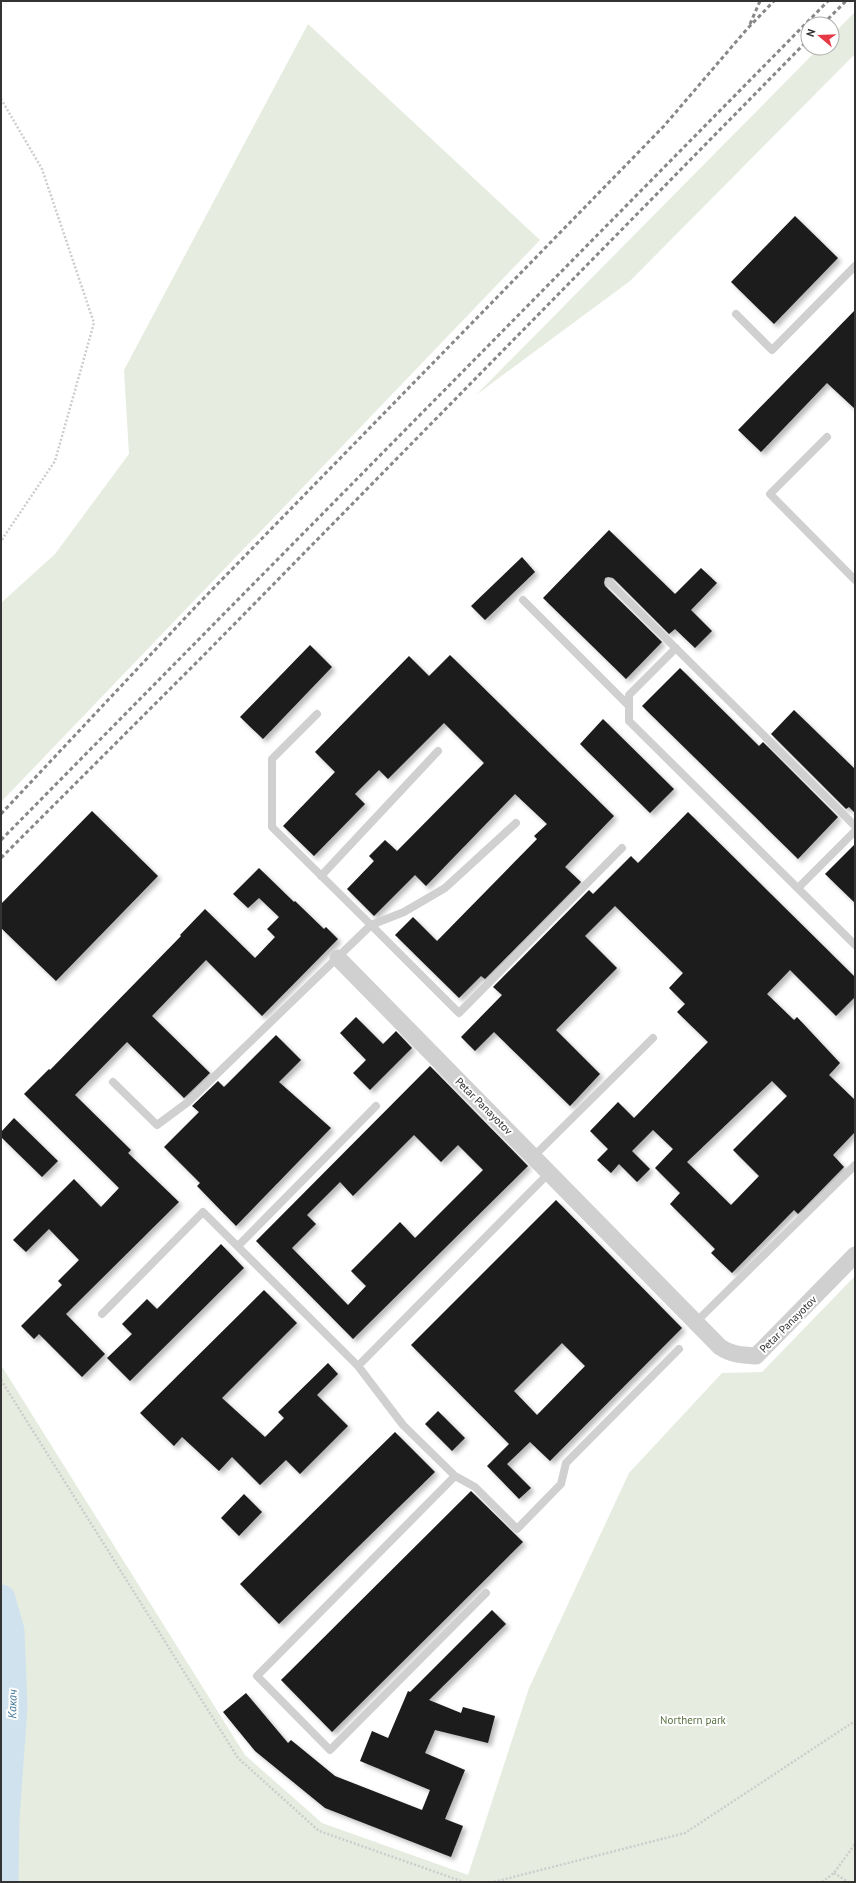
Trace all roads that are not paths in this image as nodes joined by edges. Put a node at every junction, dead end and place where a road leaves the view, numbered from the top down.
1 (855, 266) edge
2 (736, 314) dead end
3 (827, 437) dead end
4 (855, 580) edge
5 (609, 582) dead end
6 (523, 600) dead end
7 (676, 648) junction
8 (629, 706) junction
9 (317, 714) dead end
10 (438, 751) dead end
11 (516, 823) dead end
12 (855, 826) edge
13 (855, 831) edge
14 (622, 848) dead end
15 (321, 876) junction
16 (798, 888) junction
17 (371, 925) junction
18 (855, 945) edge
19 (338, 958) junction
20 (653, 1038) dead end
21 (113, 1082) dead end
22 (376, 1106) dead end
23 (534, 1156) junction
24 (855, 1165) edge
25 (550, 1172) junction
26 (238, 1246) junction
27 (855, 1255) edge
28 (102, 1314) dead end
29 (696, 1322) junction
30 (679, 1349) dead end
31 (358, 1366) junction
32 (454, 1476) junction
33 (486, 1593) dead end

1 - 2 lane
3 - 4 lane
5 - 7 lane
6 - 8 lane
7 - 8 lane
7 - 12 lane
8 - 16 lane
9 - 15 lane
10 - 15 lane
11 - 17 lane
13 - 16 lane
14 - 17 lane
15 - 17 lane
16 - 18 lane
17 - 19 lane
19 - 21 lane
19 - 23 street, Petar Panayotov
20 - 23 lane
22 - 26 lane
23 - 25 street, Petar Panayotov
24 - 29 lane
25 - 29 street, Petar Panayotov
25 - 31 lane
26 - 28 lane
26 - 31 lane
27 - 29 street, Petar Panayotov
30 - 32 lane
31 - 32 lane
32 - 33 lane

